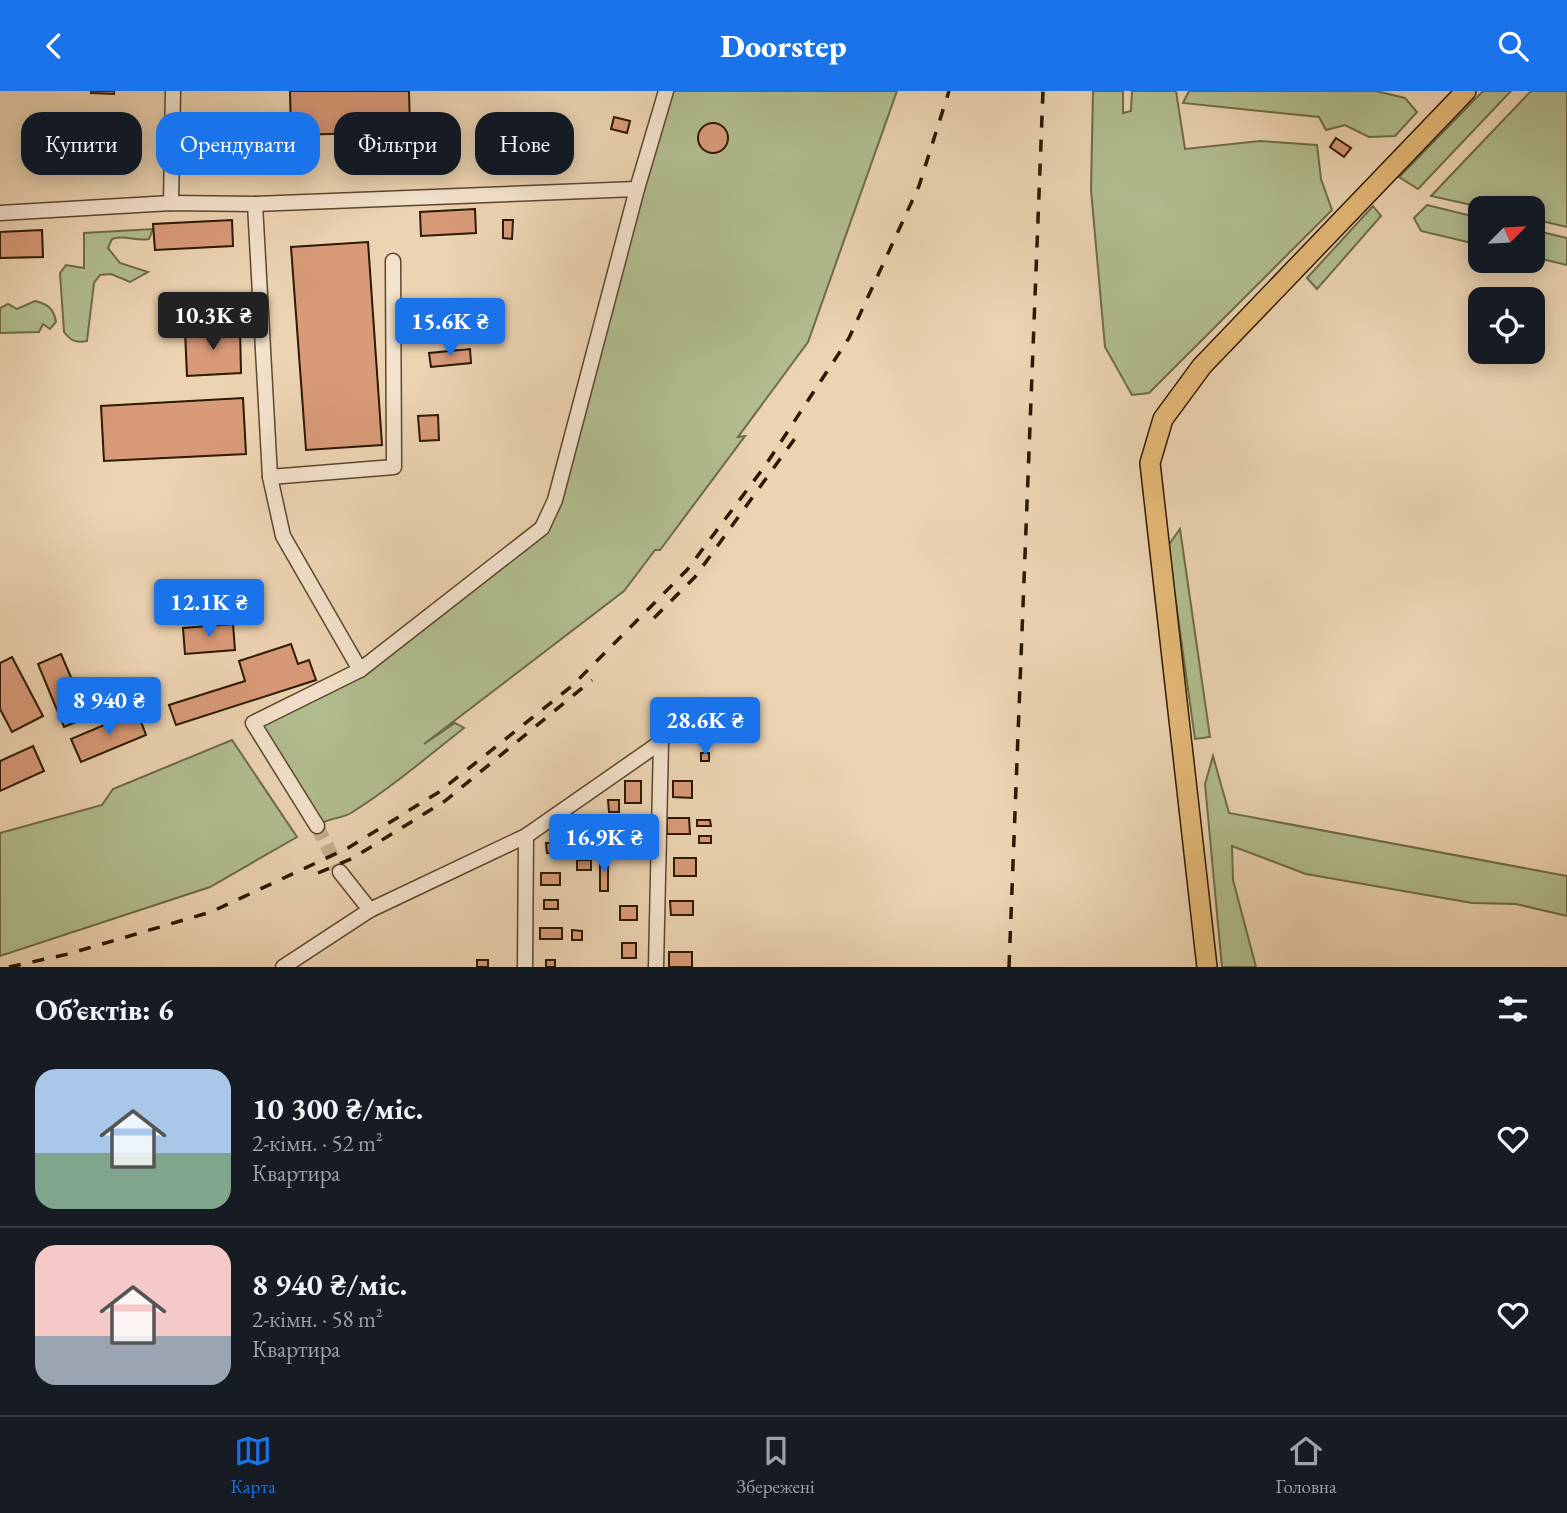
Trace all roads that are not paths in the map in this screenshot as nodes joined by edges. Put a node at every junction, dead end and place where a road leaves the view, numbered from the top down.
1 (173, 91) edge
2 (666, 91) edge
3 (1466, 91) edge
4 (637, 189) junction
5 (171, 203) junction
6 (256, 204) junction
7 (0, 213) edge
8 (393, 261) dead end
9 (270, 477) junction
10 (360, 670) junction
11 (317, 826) tunnel mouth
12 (526, 836) junction
13 (340, 872) tunnel mouth
14 (370, 910) junction
15 (283, 967) edge
16 (525, 967) edge
17 (656, 967) edge
18 (1207, 967) edge

1 - 5 street
2 - 4 street
3 - 18 main road
4 - 6 street
4 - 10 street
5 - 6 street
5 - 7 street
6 - 9 street
8 - 9 street
9 - 10 street
10 - 11 street
12 - 14 street
12 - 16 street
12 - 17 street
13 - 14 street
14 - 15 street

